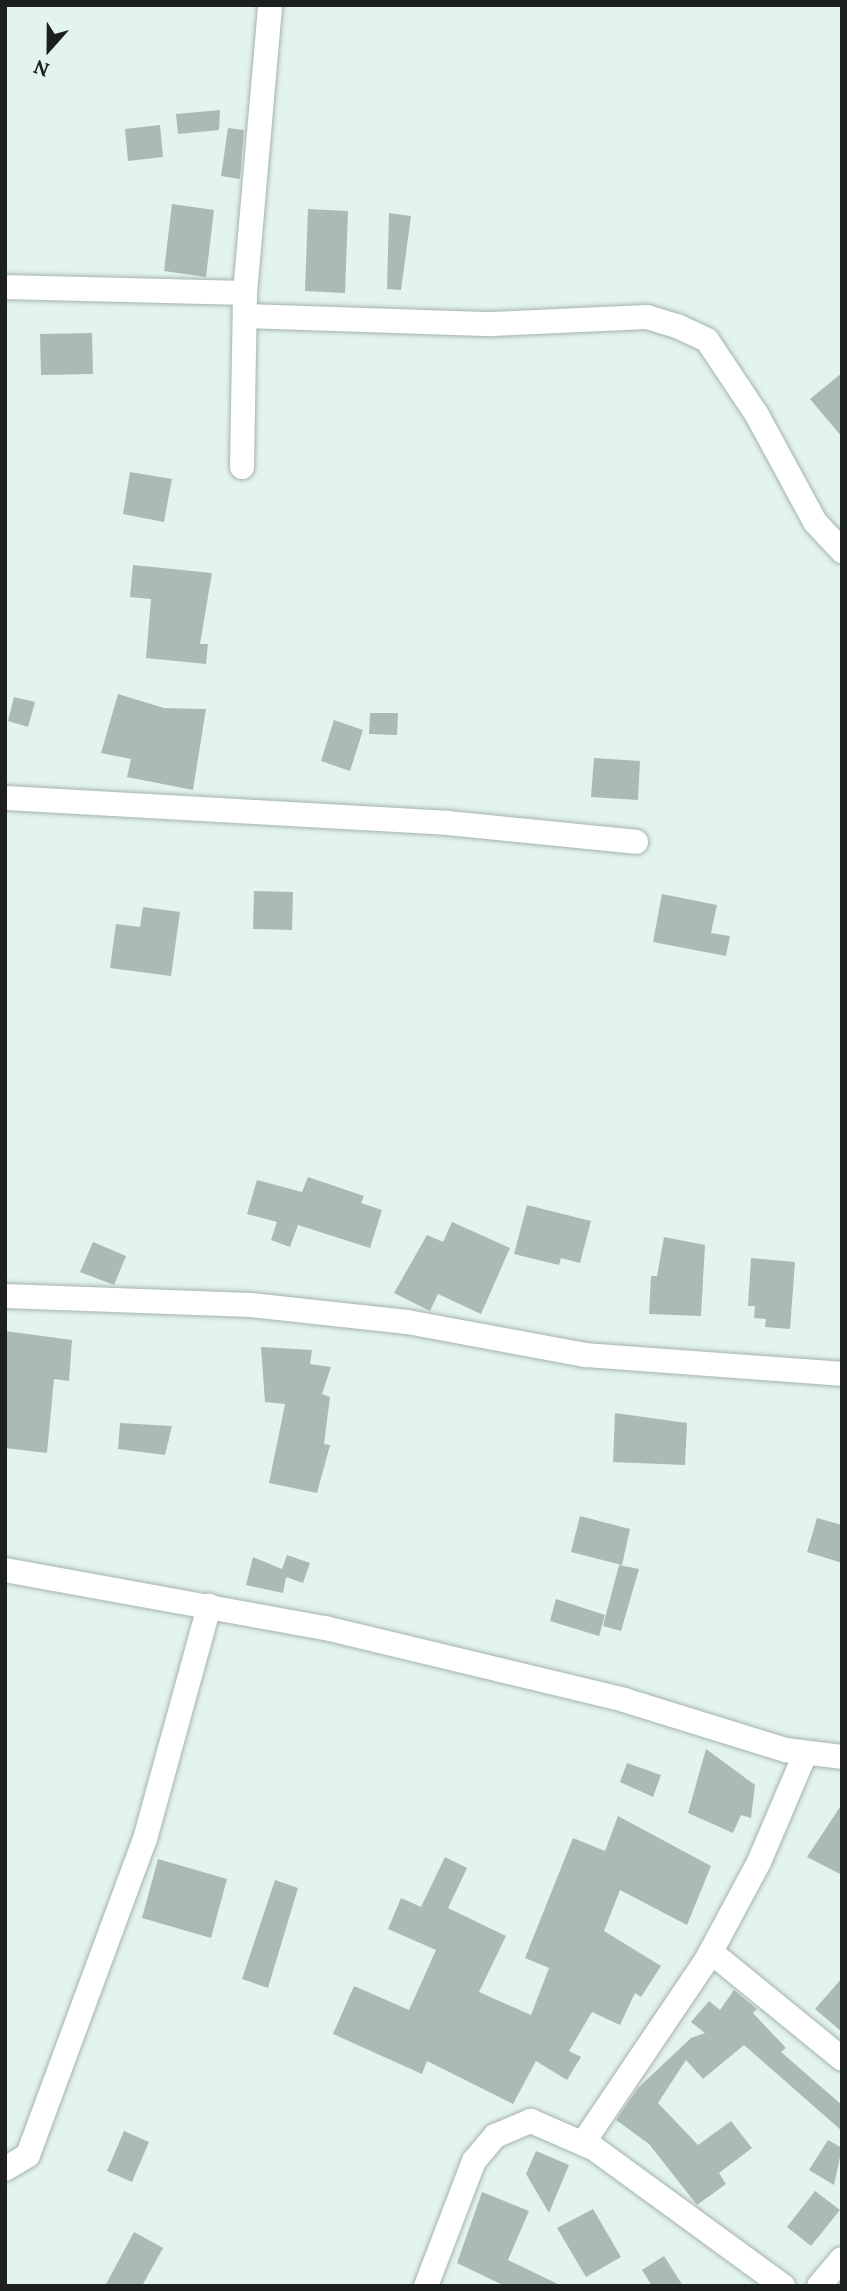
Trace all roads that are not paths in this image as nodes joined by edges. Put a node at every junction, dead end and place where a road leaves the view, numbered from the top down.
1 (270, 5) edge
2 (5, 287) edge
3 (245, 305) junction
4 (242, 467) dead end
5 (842, 551) edge
6 (5, 798) edge
7 (636, 842) dead end
8 (5, 1296) edge
9 (842, 1374) edge
10 (5, 1570) edge
11 (209, 1606) junction
12 (805, 1754) junction
13 (842, 1757) edge
14 (710, 1952) junction
15 (842, 2059) edge
16 (583, 2143) junction
17 (5, 2169) edge
18 (842, 2259) edge
19 (426, 2286) edge
20 (783, 2286) edge
21 (819, 2286) edge

1 - 3 street
2 - 3 street
3 - 4 street
3 - 5 street
6 - 7 street
8 - 9 street
10 - 11 street
11 - 12 street
11 - 17 street
12 - 13 street
12 - 14 street
14 - 15 street
14 - 16 street
16 - 19 street
16 - 20 street
18 - 21 street

